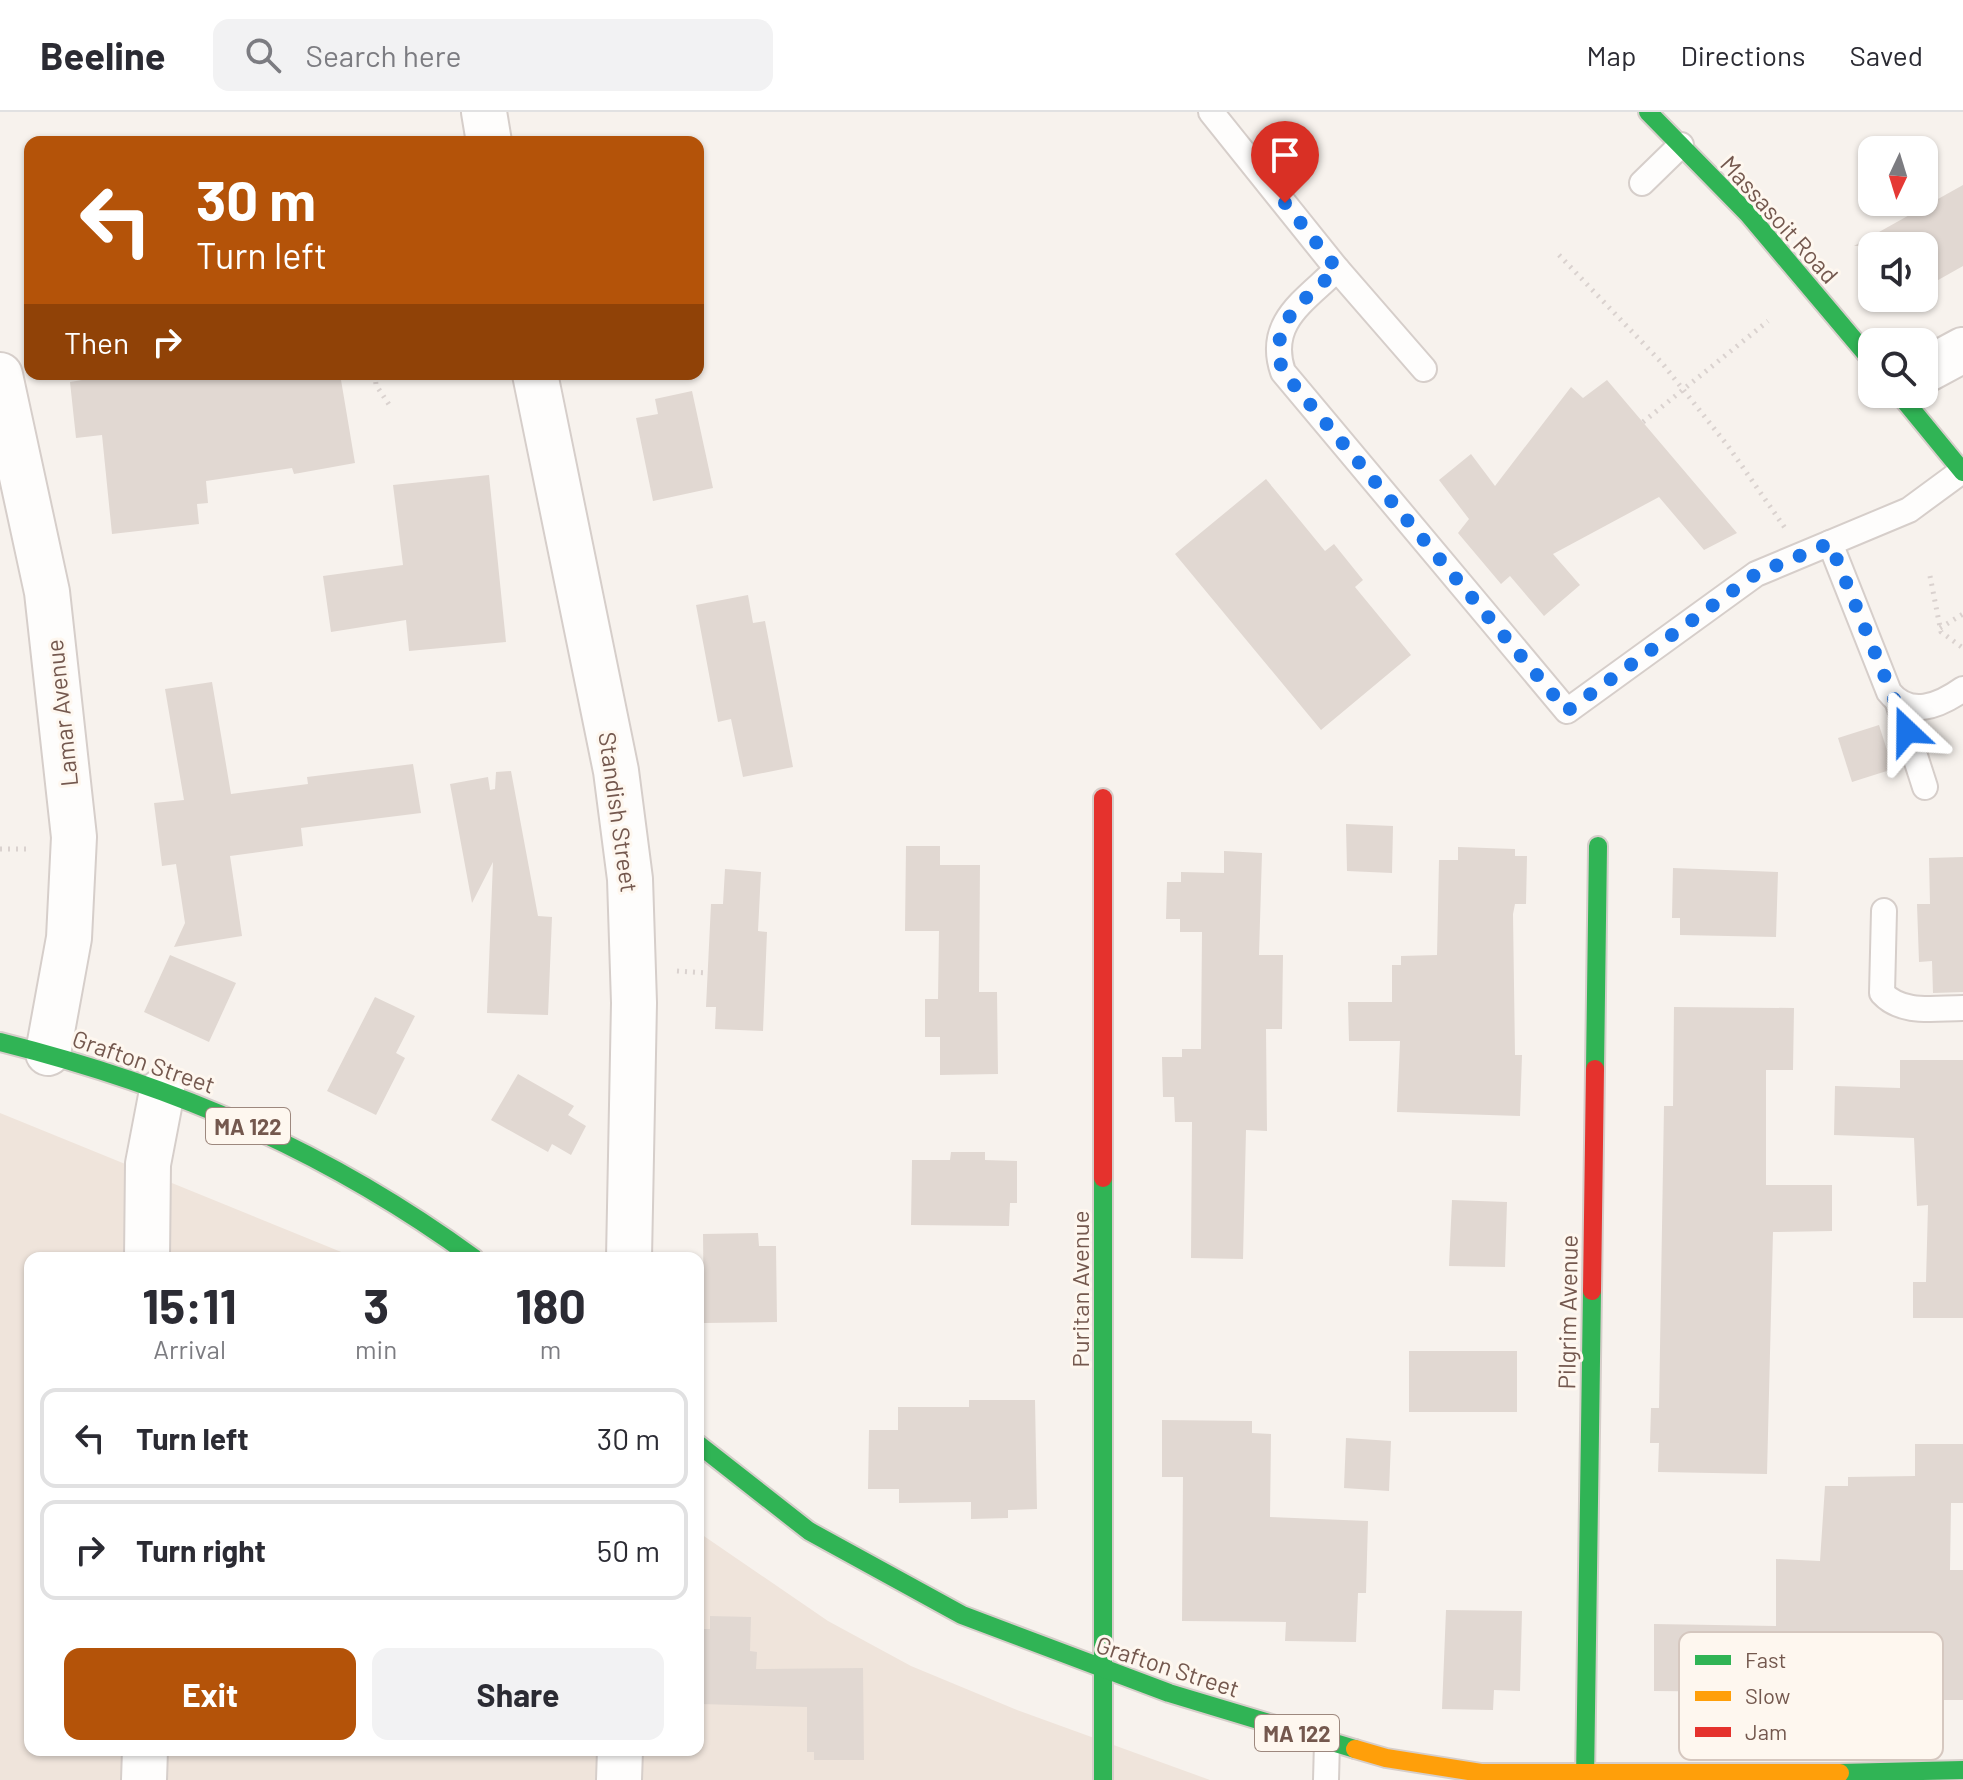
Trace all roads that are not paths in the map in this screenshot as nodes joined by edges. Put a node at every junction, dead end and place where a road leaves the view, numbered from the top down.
1 (484, 112) edge
2 (1211, 112) edge
3 (1648, 112) edge
4 (488, 136) edge
5 (1681, 145) junction
6 (1642, 183) dead end
7 (1337, 269) junction
8 (1858, 344) edge
9 (1963, 350) edge
10 (1938, 363) edge
11 (1424, 369) dead end
12 (536, 380) edge
13 (2, 398) edge
14 (1910, 408) edge
15 (1962, 471) edge
16 (1830, 543) junction
17 (1963, 689) edge
18 (1898, 703) junction
19 (1925, 787) dead end
20 (1103, 798) dead end
21 (1598, 846) dead end
22 (1884, 911) dead end
23 (1963, 1008) edge
24 (0, 1042) edge
25 (48, 1053) junction
26 (162, 1091) junction
27 (147, 1252) edge
28 (466, 1252) edge
29 (629, 1252) edge
30 (704, 1449) edge
31 (1105, 1671) junction
32 (1327, 1742) junction
33 (145, 1756) edge
34 (620, 1756) edge
35 (1963, 1770) edge
36 (1527, 1777) edge
37 (1585, 1777) edge
38 (144, 1780) edge
39 (619, 1780) edge
40 (1103, 1780) edge
41 (1326, 1780) edge

1 - 4 street
2 - 7 lane
3 - 5 main road, Massasoit Road
5 - 6 lane
5 - 8 main road, Massasoit Road
7 - 11 lane
7 - 16 lane
9 - 10 street
12 - 29 street, Standish Street
13 - 25 street, Lamar Avenue
14 - 15 main road
15 - 16 lane
16 - 18 lane
17 - 18 lane
18 - 19 lane
20 - 31 main road, Puritan Avenue
21 - 37 main road, Pilgrim Avenue
22 - 23 lane
24 - 25 main road, Grafton Street / MA 122
25 - 26 main road, Grafton Street / MA 122
26 - 27 street
26 - 28 main road, Grafton Street / MA 122
30 - 31 main road, Grafton Street / MA 122
31 - 32 main road, Grafton Street / MA 122
31 - 40 main road, Puritan Avenue
32 - 36 main road, Grafton Street / MA 122
32 - 41 lane
33 - 38 street
34 - 39 street
35 - 37 main road, Grafton Street / MA 122
36 - 37 main road, Grafton Street / MA 122

